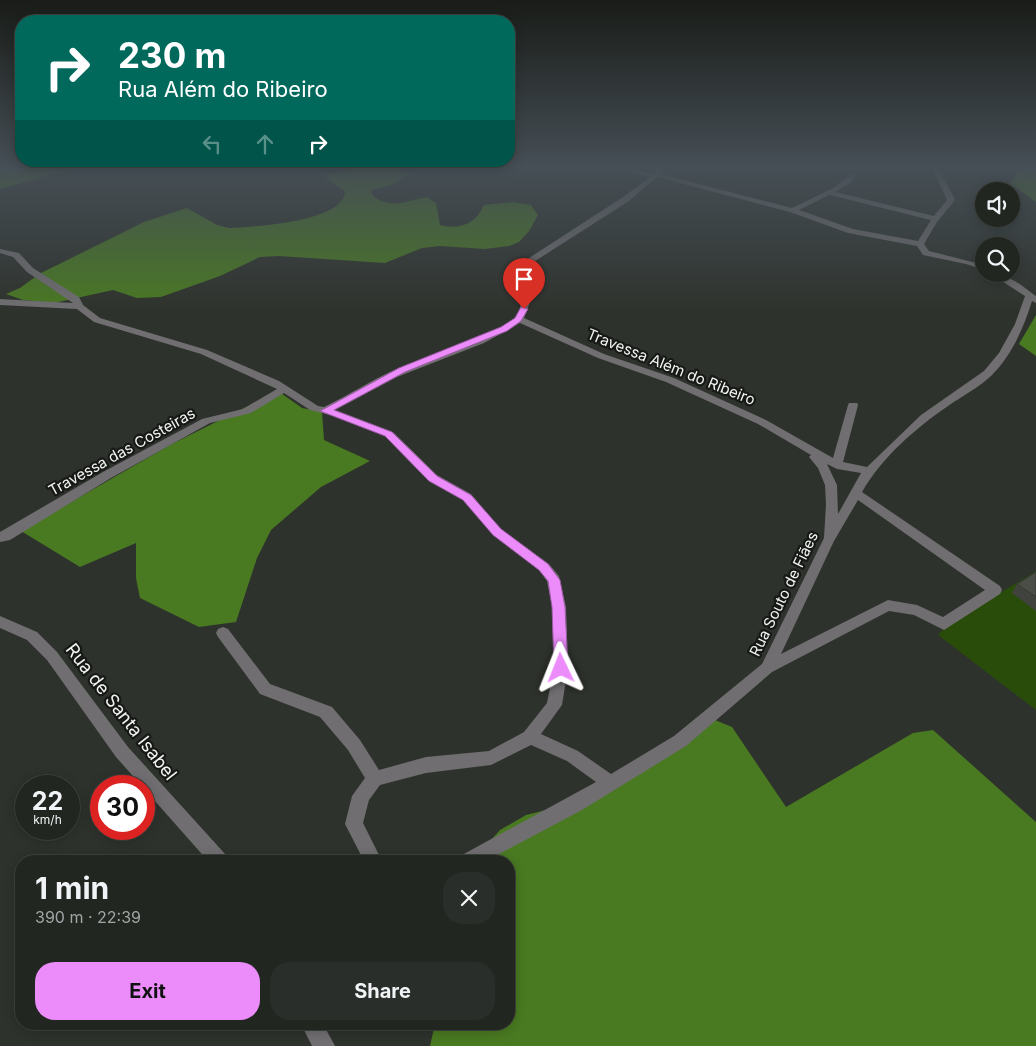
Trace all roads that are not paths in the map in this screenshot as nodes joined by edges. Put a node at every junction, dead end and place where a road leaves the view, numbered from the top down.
1 (600, 216) edge
2 (808, 216) edge
3 (922, 216) edge
4 (938, 216) edge
5 (935, 219) junction
6 (920, 244) junction
7 (0, 250) edge
8 (975, 265) edge
9 (1010, 282) edge
10 (1032, 299) edge
11 (0, 302) edge
12 (79, 306) junction
13 (518, 319) junction
14 (283, 389) junction
15 (853, 405) dead end
16 (325, 411) junction
17 (809, 450) junction
18 (837, 465) junction
19 (870, 471) junction
20 (856, 493) junction
21 (2, 541) edge
22 (828, 541) junction
23 (0, 622) edge
24 (223, 633) dead end
25 (766, 668) junction
26 (530, 737) junction
27 (375, 778) junction
28 (610, 784) junction
29 (215, 855) edge
30 (370, 855) edge
31 (479, 855) edge
32 (315, 1030) edge
33 (324, 1046) edge

1 - 13 street
2 - 6 street
3 - 5 street
4 - 5 street
5 - 6 street
6 - 8 street
7 - 12 street
9 - 10 street, Rua Souto de Fiães
10 - 19 street, Rua Souto de Fiães
11 - 12 street
12 - 14 street
13 - 16 street
13 - 17 street, Travessa Além do Ribeiro
14 - 16 street
14 - 21 street, Travessa das Costeiras
15 - 18 street
16 - 26 street
17 - 18 street, Travessa Além do Ribeiro
17 - 22 street, Travessa Além do Ribeiro
18 - 19 street, Travessa Além do Ribeiro
19 - 20 street, Rua Souto de Fiães
20 - 22 street, Rua Souto de Fiães
20 - 25 street
22 - 25 street, Rua Souto de Fiães
23 - 29 street, Rua de Santa Isabel
24 - 27 street
25 - 28 street, Rua Souto de Fiães
26 - 27 street
26 - 28 street
27 - 30 street
28 - 31 street, Rua Souto de Fiães
32 - 33 street

